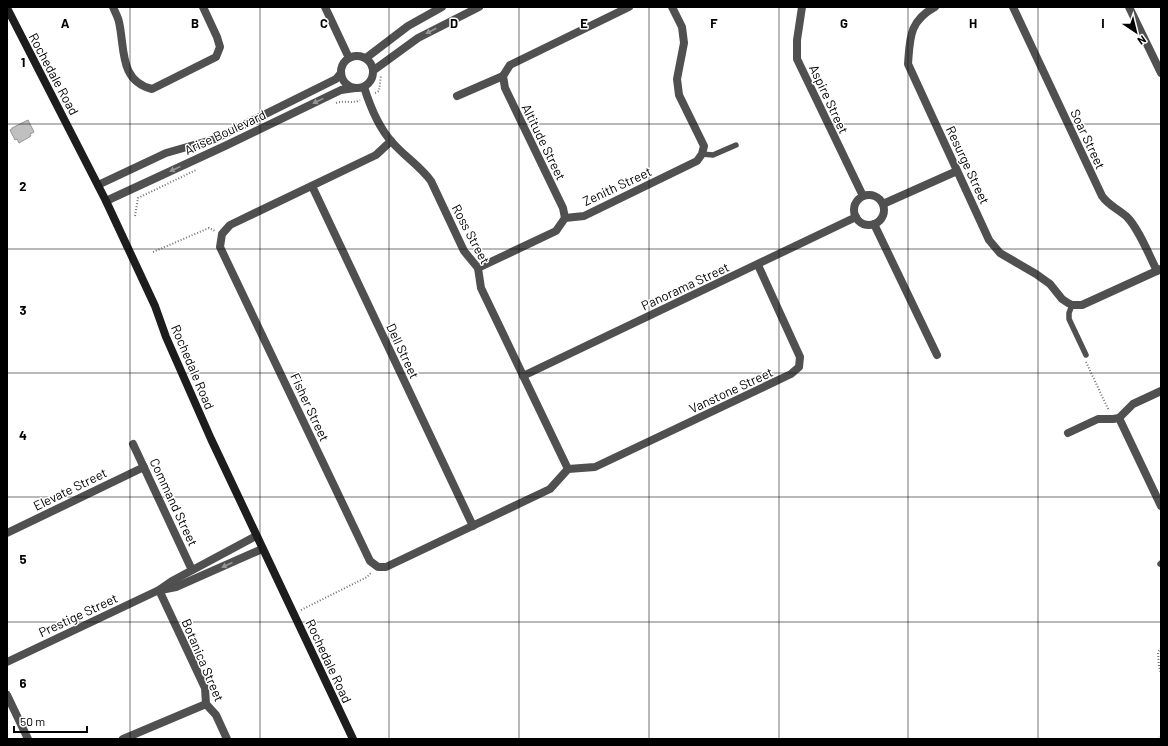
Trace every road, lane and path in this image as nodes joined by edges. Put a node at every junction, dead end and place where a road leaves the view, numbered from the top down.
1 (113, 7) edge
2 (203, 7) edge
3 (325, 7) edge
4 (442, 7) edge
5 (479, 7) edge
6 (629, 7) edge
7 (672, 7) edge
8 (802, 7) edge
9 (935, 7) edge
10 (1013, 7) edge
11 (1129, 7) edge
12 (7, 8) edge
13 (349, 58) junction
14 (366, 58) junction
15 (374, 70) junction
16 (341, 73) junction
17 (1161, 73) edge
18 (503, 76) junction
19 (364, 87) junction
20 (355, 88) junction
21 (457, 96) dead end
22 (391, 141) junction
23 (736, 146) dead end
24 (702, 154) junction
25 (957, 170) junction
26 (98, 186) junction
27 (312, 186) junction
28 (863, 196) junction
29 (106, 201) junction
30 (883, 204) junction
31 (856, 217) junction
32 (565, 218) junction
33 (874, 224) junction
34 (222, 234) junction
35 (153, 252) dead end
36 (758, 265) junction
37 (478, 268) junction
38 (1159, 270) edge
39 (1072, 305) junction
40 (938, 355) dead end
41 (1086, 355) joint
42 (523, 376) junction
43 (1161, 391) edge
44 (1116, 418) junction
45 (1068, 433) dead end
46 (133, 444) dead end
47 (144, 467) junction
48 (568, 469) junction
49 (1161, 506) edge
50 (473, 526) junction
51 (7, 533) edge
52 (256, 536) junction
53 (262, 549) junction
54 (378, 567) junction
55 (192, 570) junction
56 (159, 590) junction
57 (294, 614) junction
58 (1161, 648) edge
59 (7, 662) edge
60 (1161, 674) edge
61 (7, 695) edge
62 (206, 704) junction
63 (1161, 736) edge
64 (28, 739) edge
65 (124, 739) edge
66 (227, 739) edge
67 (353, 739) edge
68 (1158, 739) edge

1 - 2 street
3 - 13 street
4 - 14 street
5 -> 15 street
6 - 18 street
7 - 24 street
8 - 28 street, Aspire Street
9 - 25 street, Resurge Street
10 - 38 street, Soar Street
11 - 17 street
12 - 26 main road, Rochedale Road
13 - 14 street
13 - 16 street
14 - 15 street
15 - 19 street
16 - 20 street
16 - 26 street, Arise Boulevard
18 - 21 street
18 - 32 street, Altitude Street
19 - 20 street
19 - 22 street, Ross Street
20 -> 29 street, Arise Boulevard
22 - 27 street
22 - 37 street, Ross Street
23 - 24 lane
24 - 32 street, Zenith Street
25 - 30 street
25 - 39 street, Resurge Street
26 - 29 main road, Rochedale Road
27 - 34 street
27 - 50 street, Dell Street
28 - 30 street
28 - 31 street
29 - 52 main road, Rochedale Road
30 - 33 street
31 - 33 street
31 - 36 street, Panorama Street
32 - 37 street
33 - 40 street
34 - 35 path
34 - 54 street, Fisher Street
36 - 42 street, Panorama Street
36 - 48 street, Vanstone Street
37 - 42 street, Ross Street
38 - 39 street
39 - 41 lane
41 - 44 path
42 - 48 street, Ross Street
43 - 44 street
44 - 45 street
44 - 49 street
46 - 47 street, Command Street
47 - 51 street, Elevate Street
47 - 55 street, Command Street
48 - 50 street
50 - 54 street
52 - 53 main road, Rochedale Road
52 - 55 street, Prestige Street
53 -> 56 street, Prestige Street
53 - 57 main road, Rochedale Road
54 - 57 path
55 - 56 street, Prestige Street
56 - 59 street, Prestige Street
56 - 62 street, Botanica Street
57 - 67 main road, Rochedale Road
58 - 60 path
61 - 64 street
62 - 65 street
62 - 66 street, Botanica Street
63 - 68 path

